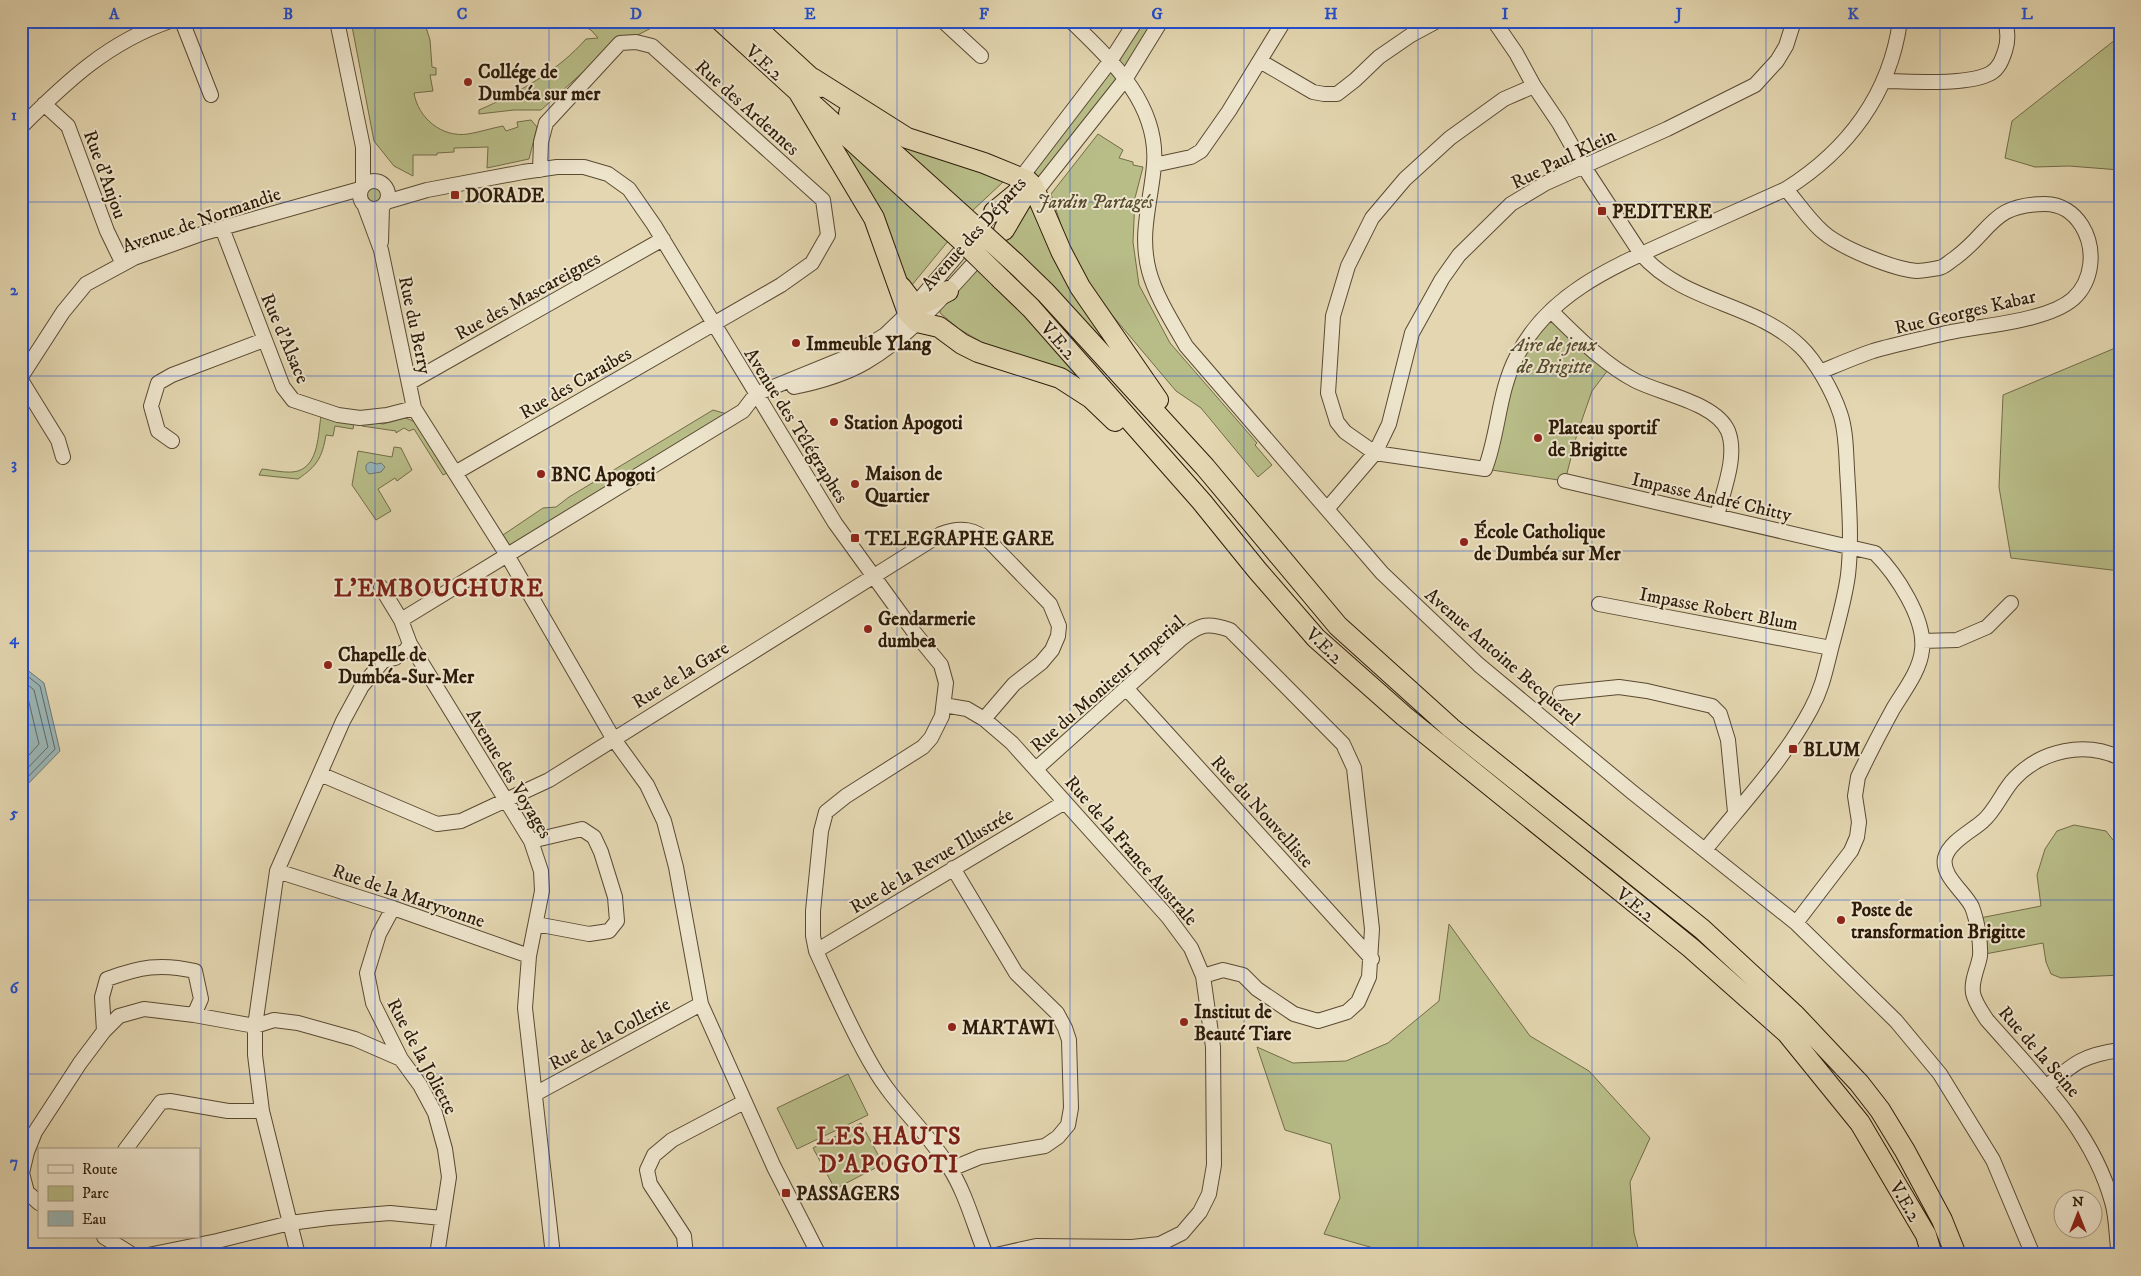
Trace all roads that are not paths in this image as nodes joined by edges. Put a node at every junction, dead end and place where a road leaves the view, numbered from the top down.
1 (170, 21) edge
2 (182, 21) edge
3 (337, 21) edge
4 (721, 21) edge
5 (749, 21) edge
6 (943, 21) edge
7 (1071, 21) edge
8 (1136, 21) edge
9 (1161, 21) edge
10 (1284, 21) edge
11 (1437, 21) edge
12 (1494, 21) edge
13 (1794, 21) edge
14 (1900, 21) edge
15 (2005, 21) edge
16 (981, 56) dead end
17 (1111, 60) junction
18 (1260, 61) junction
19 (1126, 78) junction
20 (1884, 81) junction
21 (805, 85) junction
22 (1534, 86) junction
23 (211, 95) dead end
24 (44, 104) junction
25 (21, 127) edge
26 (364, 147) junction
27 (1154, 165) junction
28 (1584, 168) junction
29 (540, 170) junction
30 (382, 184) junction
31 (1027, 187) junction
32 (1786, 189) junction
33 (428, 190) junction
34 (363, 196) junction
35 (384, 204) junction
36 (994, 212) joint
37 (222, 228) junction
38 (1004, 230) joint
39 (965, 231) junction
40 (663, 240) junction
41 (381, 250) junction
42 (1642, 254) junction
43 (123, 264) junction
44 (940, 286) junction
45 (918, 311) junction
46 (1551, 311) junction
47 (713, 324) junction
48 (264, 340) junction
49 (1820, 372) junction
50 (21, 378) edge
51 (409, 383) junction
52 (756, 394) junction
53 (414, 408) junction
54 (172, 441) dead end
55 (1375, 453) junction
56 (63, 457) dead end
57 (1205, 467) junction
58 (455, 473) junction
59 (1565, 481) dead end
60 (1202, 502) junction
61 (1327, 509) junction
62 (1717, 516) junction
63 (1850, 547) junction
64 (507, 555) junction
65 (874, 576) junction
66 (380, 587) dead end
67 (2011, 603) dead end
68 (1599, 604) dead end
69 (401, 620) junction
70 (1922, 641) junction
71 (410, 644) junction
72 (1831, 648) junction
73 (1126, 688) junction
74 (1560, 693) dead end
75 (944, 705) junction
76 (984, 719) junction
77 (613, 738) junction
78 (2120, 758) edge
79 (1037, 768) junction
80 (320, 774) junction
81 (506, 800) junction
82 (1065, 802) junction
83 (1735, 812) junction
84 (531, 841) junction
85 (1705, 850) junction
86 (952, 868) junction
87 (277, 871) junction
88 (393, 908) junction
89 (536, 924) junction
90 (1796, 924) junction
91 (816, 951) junction
92 (530, 956) junction
93 (1372, 959) junction
94 (1203, 976) junction
95 (701, 1004) junction
96 (194, 1015) junction
97 (255, 1026) junction
98 (104, 1031) junction
99 (2120, 1050) edge
100 (400, 1059) junction
101 (2046, 1087) junction
102 (535, 1094) junction
103 (744, 1102) junction
104 (262, 1110) junction
105 (126, 1148) edge
106 (951, 1169) junction
107 (38, 1201) edge
108 (442, 1218) junction
109 (290, 1224) junction
110 (106, 1238) edge
111 (2116, 1253) edge
112 (133, 1255) edge
113 (148, 1255) edge
114 (298, 1255) edge
115 (437, 1255) edge
116 (553, 1255) edge
117 (686, 1255) edge
118 (819, 1255) edge
119 (986, 1255) edge
120 (996, 1255) edge
121 (1932, 1255) edge
122 (1956, 1255) edge
123 (2034, 1255) edge

1 - 24 street
2 - 23 street
3 - 26 street
4 - 21 highway, V.E.2
5 - 21 highway, V.E.2
6 - 16 street
7 - 17 street, Avenue Antoine Becquerel
8 - 17 street, Avenue des Départs
9 - 19 street, Avenue des Départs
10 - 18 street
11 - 18 street
12 - 22 street
13 - 28 street, Rue Paul Klein
14 - 20 street
15 - 20 street
17 - 19 street, Avenue Antoine Becquerel
17 - 31 street, Avenue des Départs
18 - 27 street
19 - 27 street, Avenue Antoine Becquerel
19 - 31 street, Avenue des Départs
20 - 32 street
21 - 31 highway
21 - 39 highway, V.E.2
21 - 45 highway
22 - 28 street
22 - 55 street
24 - 25 street
24 - 43 street, Rue d'Anjou
26 - 30 street
26 - 34 street
27 - 61 street, Avenue Antoine Becquerel
28 - 42 street
28 - 55 street, Rue Paul Klein
29 - 33 street, Avenue des Télégraphes
29 - 40 street, Avenue des Télégraphes
29 - 47 street, Rue des Ardennes
30 - 33 street, Avenue des Télégraphes
30 - 34 street
30 - 35 street
31 - 36 highway
31 - 38 highway
31 - 57 highway
32 - 42 street
32 - 49 street, Rue Georges Kabar
33 - 35 street, Avenue des Télégraphes
34 - 35 street
34 - 37 street, Avenue de Normandie
34 - 41 street, Rue du Berry
35 - 41 street, Rue du Berry
36 - 44 street, Avenue des Départs
37 - 43 street, Avenue de Normandie
37 - 48 street, Rue d'Alsace
38 - 44 street, Avenue des Départs
39 - 57 highway, V.E.2, bridge
39 - 60 highway, V.E.2, bridge
40 - 47 street, Avenue des Télégraphes
40 - 51 street, Rue des Mascareignes
41 - 51 street, Rue du Berry
42 - 46 street
42 - 49 street
43 - 50 street, Avenue de Normandie
44 - 45 highway
45 - 52 street
45 - 60 highway
46 - 55 street
46 - 62 street
47 - 52 street, Avenue des Télégraphes
47 - 58 street, Rue des Caraibes
48 - 53 street, Rue d'Alsace
48 - 54 street
49 - 63 street
50 - 56 street
51 - 53 street, Rue du Berry
52 - 64 street
52 - 65 street, Avenue des Télégraphes
53 - 58 street
55 - 61 street, Rue Paul Klein
57 - 122 highway, V.E.2
58 - 64 street
59 - 62 street, Impasse André Chitty
60 - 121 highway, V.E.2
61 - 85 street, Avenue Antoine Becquerel
62 - 63 street, Impasse André Chitty
63 - 70 street, Impasse André Chitty
63 - 72 street
64 - 69 street
64 - 77 street
65 - 75 street, Avenue des Télégraphes
65 - 76 street, Rue de la Gare
65 - 77 street, Rue de la Gare
66 - 69 street, Avenue des Voyages
67 - 70 street
68 - 72 street, Impasse Robert Blum
69 - 71 street, Avenue des Voyages
70 - 90 street
71 - 80 street
71 - 81 street, Avenue des Voyages
72 - 83 street
73 - 79 street, Rue du Moniteur Imperial
73 - 93 street, Rue du Nouvelliste
73 - 93 street, Rue du Moniteur Imperial
74 - 83 street
75 - 76 street, Rue de la France Australe
75 - 91 street, Avenue des Télégraphes
76 - 79 street, Rue de la France Australe
77 - 81 street, Rue de la Gare
77 - 95 street
78 - 101 street, Rue de la Seine
79 - 82 street, Rue de la France Australe
80 - 81 street, Rue de la Gare
80 - 87 street
81 - 84 street, Avenue des Voyages
82 - 86 street, Rue de la Revue Illustrée
82 - 94 street, Rue de la France Australe
83 - 85 street
84 - 89 street, Avenue des Voyages
84 - 89 street
85 - 90 street, Avenue Antoine Becquerel
86 - 91 street, Rue de la Revue Illustrée
86 - 106 street
87 - 88 street, Rue de la Maryvonne
87 - 97 street
88 - 92 street, Rue de la Maryvonne
88 - 100 street, Rue de la Joliette
89 - 92 street, Avenue des Voyages
90 - 123 street, Avenue Antoine Becquerel
91 - 106 street, Avenue des Télégraphes
92 - 102 street, Avenue des Voyages
93 - 94 street, Rue du Moniteur Imperial
94 - 120 street, Rue de la France Australe
95 - 102 street, Rue de la Collerie
95 - 103 street
96 - 97 street
96 - 98 street
96 - 98 street
97 - 100 street
97 - 104 street
98 - 107 street
99 - 101 street
100 - 108 street, Rue de la Joliette
101 - 111 street, Rue de la Seine
102 - 116 street, Avenue des Voyages
103 - 117 street
103 - 118 street
104 - 105 street
104 - 109 street
106 - 119 street, Avenue des Télégraphes
108 - 109 street
108 - 115 street, Rue de la Joliette
109 - 113 street
109 - 114 street
110 - 112 street

